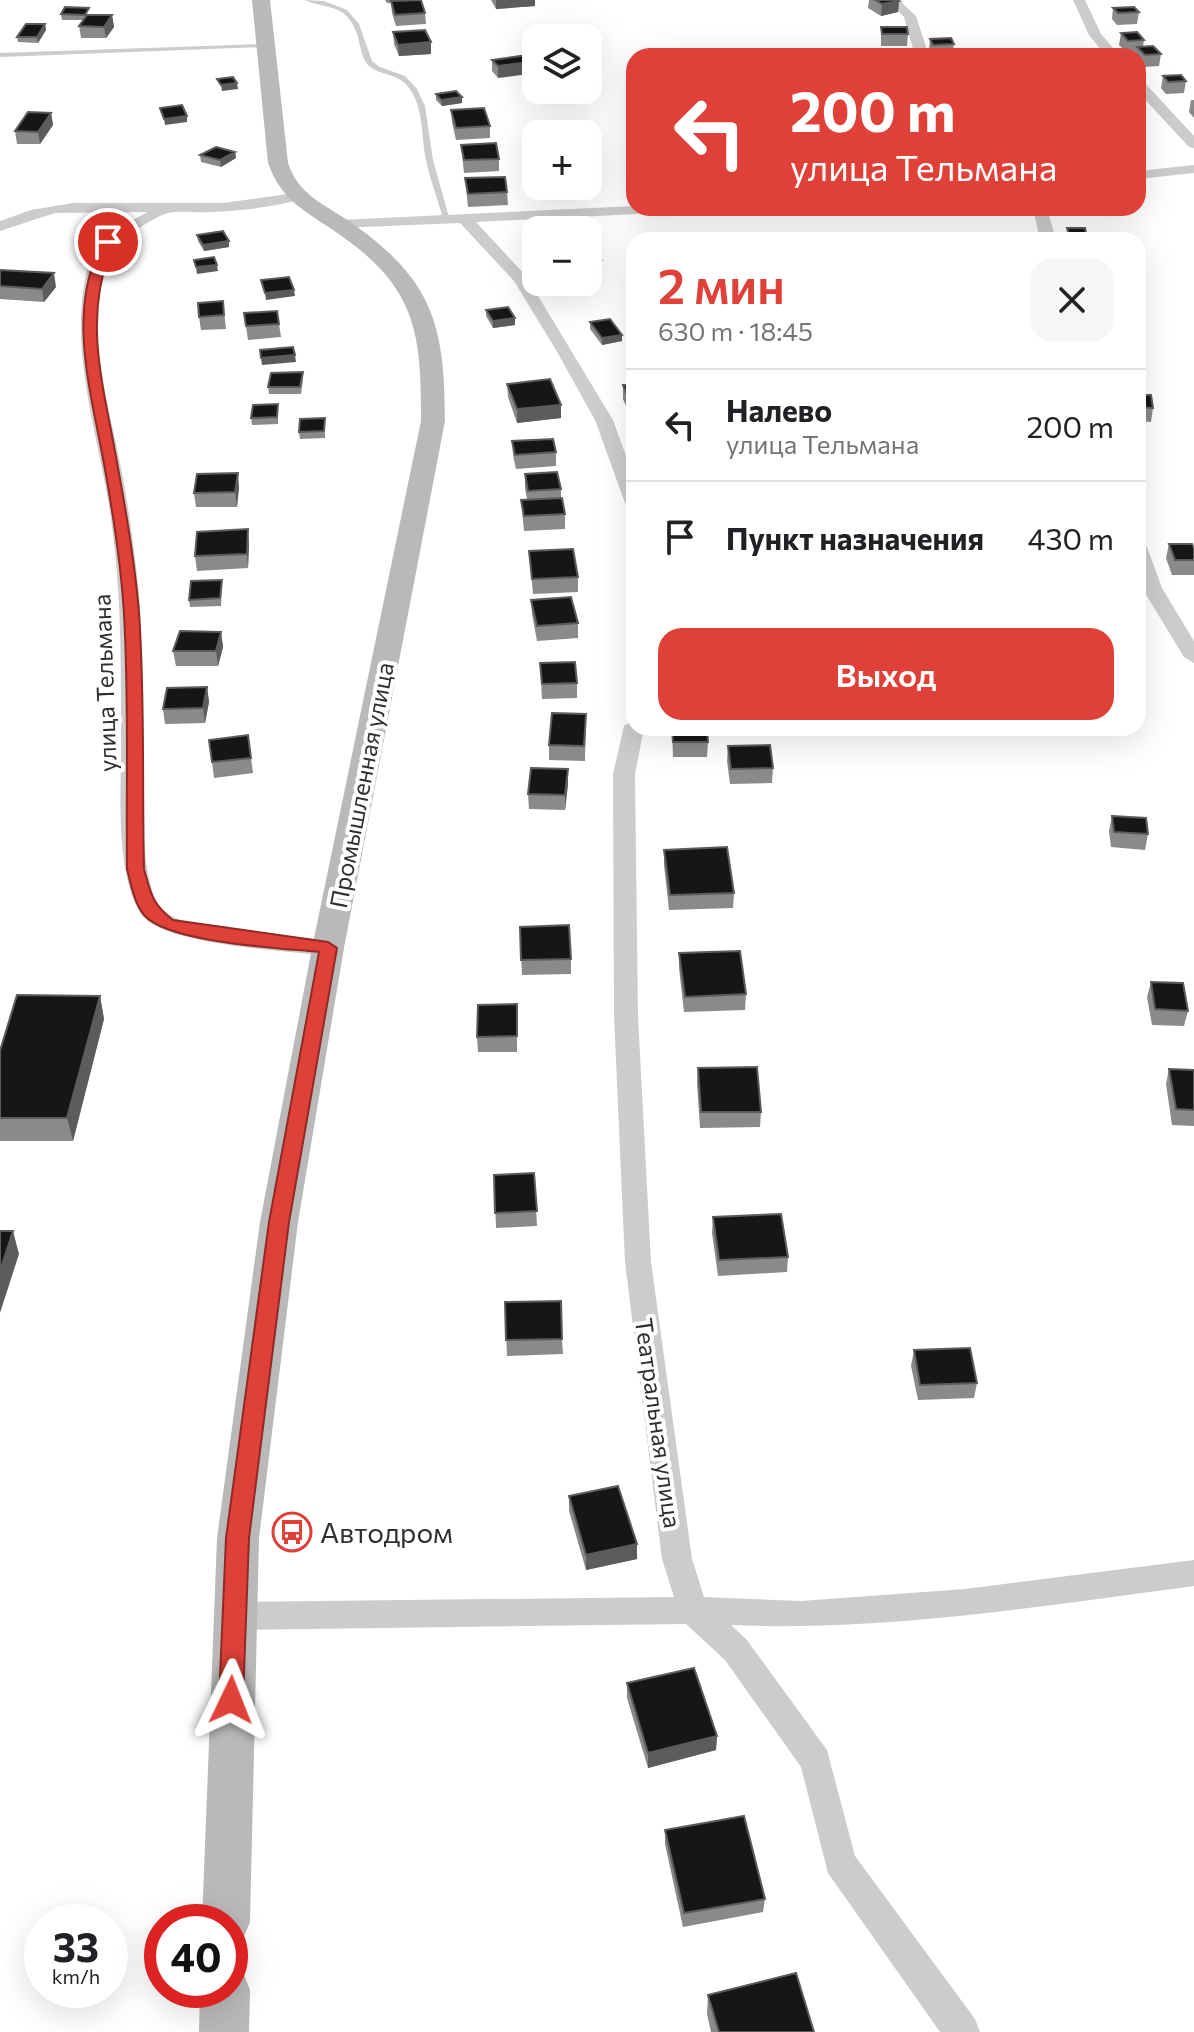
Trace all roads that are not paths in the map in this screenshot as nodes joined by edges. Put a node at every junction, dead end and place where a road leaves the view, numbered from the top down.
1 (261, 0) edge
2 (307, 0) edge
3 (892, 0) edge
4 (1079, 0) edge
5 (264, 45) junction
6 (920, 48) edge
7 (1106, 48) edge
8 (0, 55) edge
9 (1146, 93) edge
10 (1194, 144) edge
11 (1194, 169) edge
12 (1146, 174) edge
13 (295, 197) junction
14 (165, 208) junction
15 (626, 210) edge
16 (456, 218) junction
17 (339, 224) junction
18 (0, 227) edge
19 (626, 481) edge
20 (1146, 570) edge
21 (1194, 657) edge
22 (632, 736) edge
23 (328, 948) junction
24 (1194, 1573) edge
25 (693, 1610) junction
26 (235, 1616) junction
27 (227, 1904) edge
28 (225, 2008) edge
29 (224, 2032) edge
30 (962, 2032) edge

1 - 5 street
2 - 16 lane
3 - 6 street
4 - 7 street
5 - 8 lane
5 - 13 street
9 - 10 street
11 - 12 street
13 - 14 street
13 - 17 street, Промышленная улица
14 - 18 street
14 - 23 street, улица Тельмана
15 - 16 street
16 - 17 street
16 - 19 street
17 - 23 street, Промышленная улица
20 - 21 street
22 - 25 street, Театральная улица
23 - 26 street, Промышленная улица
24 - 25 street
25 - 26 street
25 - 30 street, Театральная улица
26 - 27 street, Промышленная улица
28 - 29 street

